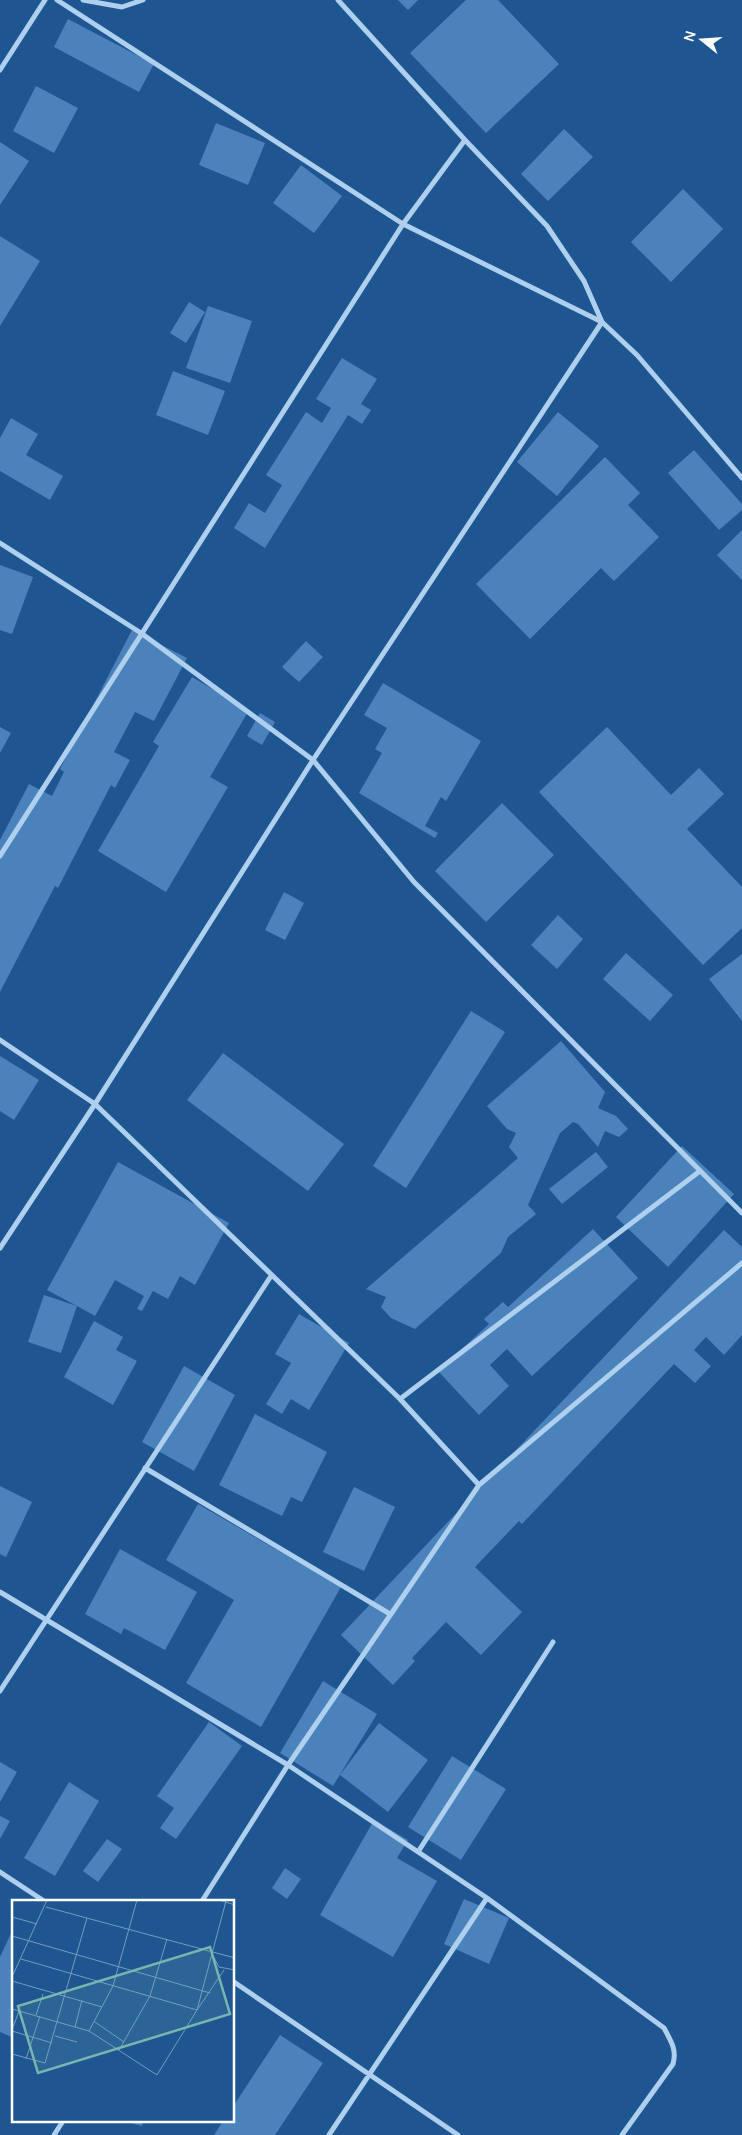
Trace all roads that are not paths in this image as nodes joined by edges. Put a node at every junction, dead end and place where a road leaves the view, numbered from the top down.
1 (45, 0) edge
2 (58, 0) edge
3 (82, 0) edge
4 (143, 0) edge
5 (338, 0) edge
6 (0, 70) edge
7 (465, 140) junction
8 (403, 224) junction
9 (602, 322) junction
10 (742, 478) edge
11 (0, 544) edge
12 (141, 633) junction
13 (313, 760) junction
14 (0, 856) edge
15 (0, 1040) edge
16 (95, 1104) junction
17 (700, 1171) junction
18 (742, 1213) edge
19 (0, 1248) edge
20 (742, 1263) edge
21 (271, 1276) junction
22 (400, 1399) junction
23 (144, 1468) junction
24 (479, 1485) junction
25 (0, 1592) edge
26 (390, 1614) junction
27 (46, 1620) junction
28 (553, 1642) dead end
29 (0, 1691) edge
30 (288, 1765) junction
31 (418, 1852) junction
32 (0, 1872) edge
33 (487, 1898) junction
34 (42, 1900) edge
35 (203, 1900) edge
36 (235, 1983) edge
37 (370, 2074) junction
38 (62, 2122) edge
39 (54, 2135) edge
40 (329, 2135) edge
41 (458, 2135) edge
42 (622, 2135) edge

1 - 6 street
2 - 8 street
3 - 4 street
5 - 7 street
7 - 8 street
7 - 9 street
8 - 9 street
8 - 12 street
9 - 10 street
9 - 13 street
11 - 12 street
12 - 13 street
12 - 14 street
13 - 16 street
13 - 17 street
15 - 16 street
16 - 19 street
16 - 21 street
17 - 18 street
17 - 22 street
20 - 24 street
21 - 22 street
21 - 23 street
22 - 24 street
23 - 26 street
23 - 27 street
24 - 26 street
25 - 27 street
26 - 30 street
27 - 29 street
27 - 30 street
28 - 31 street
30 - 31 street
30 - 35 street
31 - 33 street
32 - 34 street
33 - 37 street
33 - 42 street
36 - 37 street
37 - 40 street
37 - 41 street
38 - 39 street

